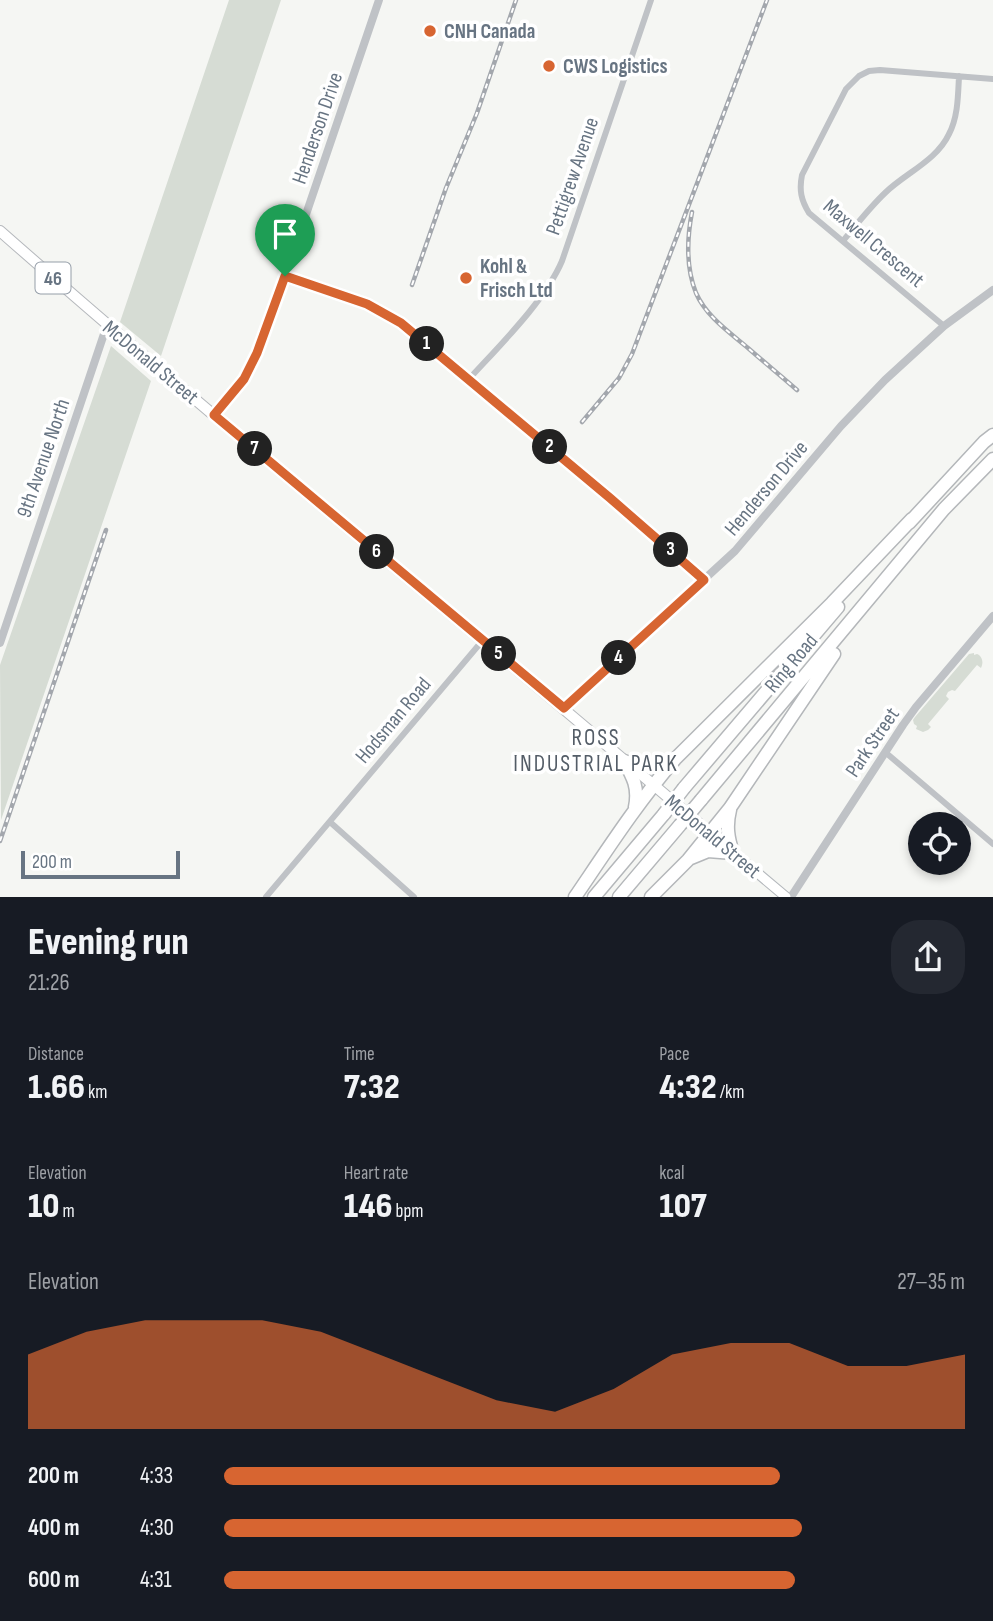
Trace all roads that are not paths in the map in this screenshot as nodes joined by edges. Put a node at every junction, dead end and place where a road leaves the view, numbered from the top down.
1 (379, 0) edge
2 (651, 0) edge
3 (960, 76) junction
4 (993, 79) edge
5 (0, 231) edge
6 (843, 241) junction
7 (285, 276) junction
8 (993, 290) edge
9 (107, 325) junction
10 (944, 326) junction
11 (470, 379) junction
12 (214, 415) junction
13 (993, 435) edge
14 (993, 460) edge
15 (912, 519) junction
16 (704, 580) junction
17 (885, 582) junction
18 (993, 616) edge
19 (482, 640) junction
20 (0, 643) edge
21 (564, 708) junction
22 (885, 752) junction
23 (675, 759) junction
24 (624, 761) junction
25 (653, 785) junction
26 (730, 808) junction
27 (634, 810) junction
28 (330, 821) junction
29 (710, 833) junction
30 (993, 844) edge
31 (733, 853) junction
32 (688, 860) junction
33 (266, 897) edge
34 (414, 897) edge
35 (575, 897) edge
36 (594, 897) edge
37 (619, 897) edge
38 (651, 897) edge
39 (789, 897) edge

1 - 7 street, Henderson Drive
2 - 11 street, Pettigrew Avenue
3 - 4 street, Maxwell Crescent
3 - 6 street
3 - 6 street, Maxwell Crescent
5 - 9 main road, McDonald Street / 46
6 - 10 street, Maxwell Crescent
7 - 11 street
7 - 12 street, Henderson Drive
8 - 10 street, Henderson Drive
9 - 12 main road, McDonald Street / 46
9 - 20 street, 9th Avenue North
10 - 16 street, Henderson Drive
11 - 16 street
12 - 19 main road, McDonald Street / 46
13 - 15 highway, Ring Road
14 - 17 highway, Ring Road
15 - 23 highway
15 - 36 highway, Ring Road, bridge
16 - 21 street, Henderson Drive
17 - 26 highway
17 - 37 highway, Ring Road, bridge
18 - 22 street, Park Street
19 - 21 main road, McDonald Street / 46
19 - 28 street, Hodsman Road
21 - 24 main road, McDonald Street / 46
22 - 30 street
22 - 39 street, Park Street
23 - 24 highway
23 - 25 highway
24 - 25 main road, McDonald Street / 46
24 - 27 highway
25 - 27 highway
25 - 29 main road, McDonald Street / 46
26 - 29 highway
26 - 31 highway
27 - 35 highway
28 - 33 street, Hodsman Road
28 - 34 street
29 - 31 main road, McDonald Street
29 - 32 highway
31 - 32 highway
31 - 39 main road, McDonald Street
32 - 38 highway

